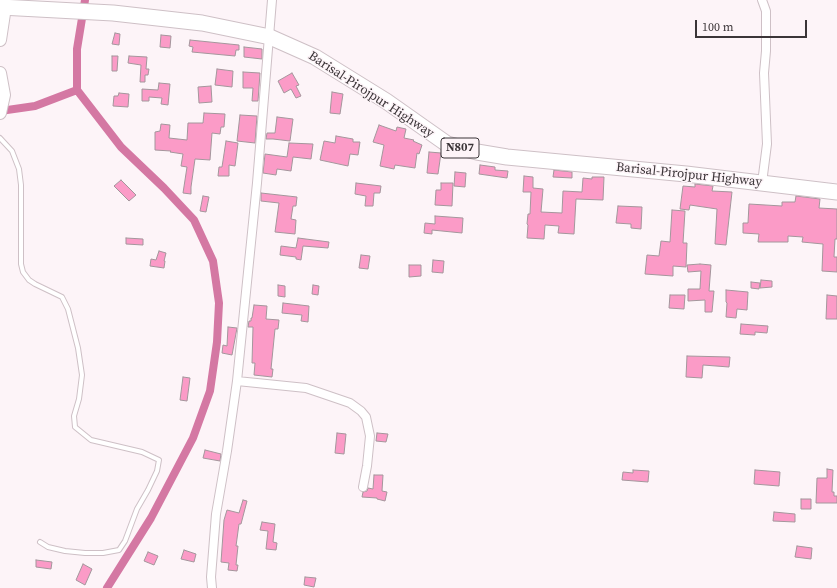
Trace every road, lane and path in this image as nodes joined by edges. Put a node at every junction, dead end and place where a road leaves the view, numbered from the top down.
1 (272, 0) edge
2 (762, 0) edge
3 (2, 7) edge
4 (270, 37) junction
5 (0, 40) edge
6 (0, 73) edge
7 (0, 113) edge
8 (0, 138) edge
9 (762, 183) junction
10 (837, 192) edge
11 (237, 381) junction
12 (362, 487) dead end
13 (40, 542) dead end
14 (212, 588) edge

1 - 4 street
2 - 9 street
3 - 4 highway, Barisal-Pirojpur Highway / N807
3 - 5 street
4 - 9 highway, Barisal-Pirojpur Highway / N807
4 - 11 street
6 - 7 street
8 - 13 lane
9 - 10 highway, Barisal-Pirojpur Highway / N807
11 - 12 street
11 - 14 street

